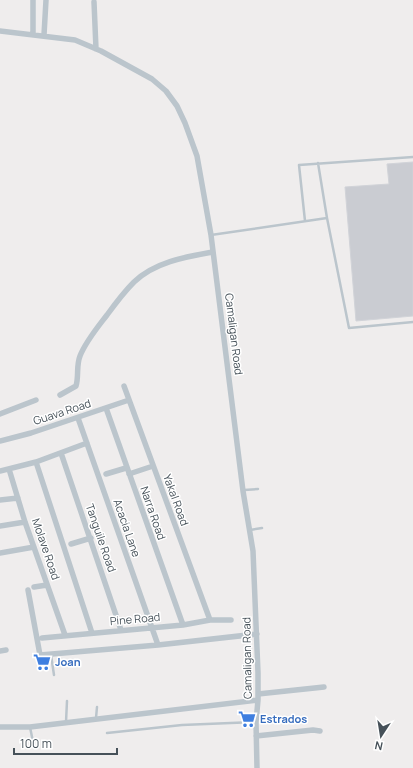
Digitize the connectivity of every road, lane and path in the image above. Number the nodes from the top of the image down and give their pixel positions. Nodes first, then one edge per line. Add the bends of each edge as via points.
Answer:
1 (33, 0) edge
2 (46, 0) edge
3 (94, 2) dead end
4 (0, 31) edge
5 (33, 34) junction
6 (44, 36) junction
7 (96, 49) junction
8 (413, 157) edge
9 (318, 163) junction
10 (327, 218) junction
11 (305, 221) junction
12 (211, 235) junction
13 (213, 252) junction
14 (413, 322) edge
15 (124, 386) dead end
16 (60, 395) dead end
17 (36, 400) dead end
18 (129, 400) junction
19 (106, 408) junction
20 (0, 414) edge
21 (78, 418) junction
22 (0, 441) edge
23 (87, 443) junction
24 (61, 453) junction
25 (36, 462) junction
26 (153, 466) junction
27 (9, 469) junction
28 (0, 471) edge
29 (128, 471) junction
30 (106, 474) dead end
31 (258, 489) dead end
32 (243, 490) junction
33 (18, 498) junction
34 (0, 500) edge
35 (25, 522) junction
36 (0, 526) edge
37 (262, 528) dead end
38 (250, 530) junction
39 (91, 538) junction
40 (71, 544) dead end
41 (34, 547) junction
42 (0, 553) edge
43 (47, 585) junction
44 (210, 620) junction
45 (231, 620) dead end
46 (183, 624) junction
47 (151, 628) junction
48 (122, 630) junction
49 (92, 633) junction
50 (257, 634) junction
51 (65, 636) junction
52 (42, 638) dead end
53 (158, 645) junction
54 (51, 654) junction
55 (54, 675) dead end
56 (324, 687) dead end
57 (258, 697) junction
58 (67, 701) dead end
59 (97, 707) dead end
60 (96, 718) junction
61 (66, 722) junction
62 (256, 722) junction
63 (30, 727) junction
64 (0, 728) edge
65 (320, 731) dead end
66 (107, 733) dead end
67 (256, 736) junction
68 (33, 742) dead end
69 (257, 768) edge

1 - 5 street
2 - 6 street
3 - 7 street
4 - 5 street, Camaligan Road
5 - 6 street, Camaligan Road
6 - 7 street, Camaligan Road via 75,40
7 - 12 street, Camaligan Road via 152,79 175,102 197,156
8 - 9 lane
9 - 10 lane
9 - 11 lane via 299,165
10 - 11 lane
10 - 14 lane via 349,328
11 - 12 lane
12 - 13 street, Camaligan Road
13 - 16 street via 160,265 135,281 86,342 77,365 76,386
13 - 32 street, Camaligan Road
15 - 18 street, Yakal Road
17 - 20 street
18 - 19 street, Guava Road
18 - 26 street, Yakal Road
19 - 21 street, Guava Road
19 - 29 street, Narra Road
21 - 22 street, Guava Road
21 - 23 street, Acacia Lane
23 - 24 street
23 - 47 street, Acacia Lane
24 - 25 street
24 - 39 street, Tanguile Road
25 - 27 street
25 - 49 street
26 - 29 street
26 - 44 street, Yakal Road
27 - 28 street
27 - 33 street, Molave Road
29 - 30 street
29 - 46 street, Narra Road
31 - 32 lane
32 - 38 street, Camaligan Road
33 - 34 street
33 - 35 street, Molave Road
35 - 36 street
35 - 41 street, Molave Road
37 - 38 lane
38 - 50 street, Camaligan Road
39 - 40 street
39 - 48 street, Tanguile Road
41 - 42 street
41 - 43 street, Molave Road
43 - 51 street, Molave Road
43 - 54 street via 31,589 40,655
44 - 45 street, Pine Road
44 - 46 street, Pine Road
46 - 47 street, Pine Road
47 - 48 street, Pine Road
47 - 53 street, Acacia Lane
48 - 49 street, Pine Road
49 - 51 street, Pine Road
50 - 53 street
50 - 57 street, Camaligan Road
51 - 52 street, Pine Road
53 - 54 street
54 - 55 lane
56 - 57 street
57 - 60 street
57 - 62 street, Camaligan Road
58 - 61 lane
59 - 60 lane
60 - 61 street
61 - 63 street
62 - 66 lane via 182,725
62 - 67 street, Camaligan Road
63 - 64 street
63 - 68 lane
65 - 67 street
67 - 69 street, Camaligan Road

